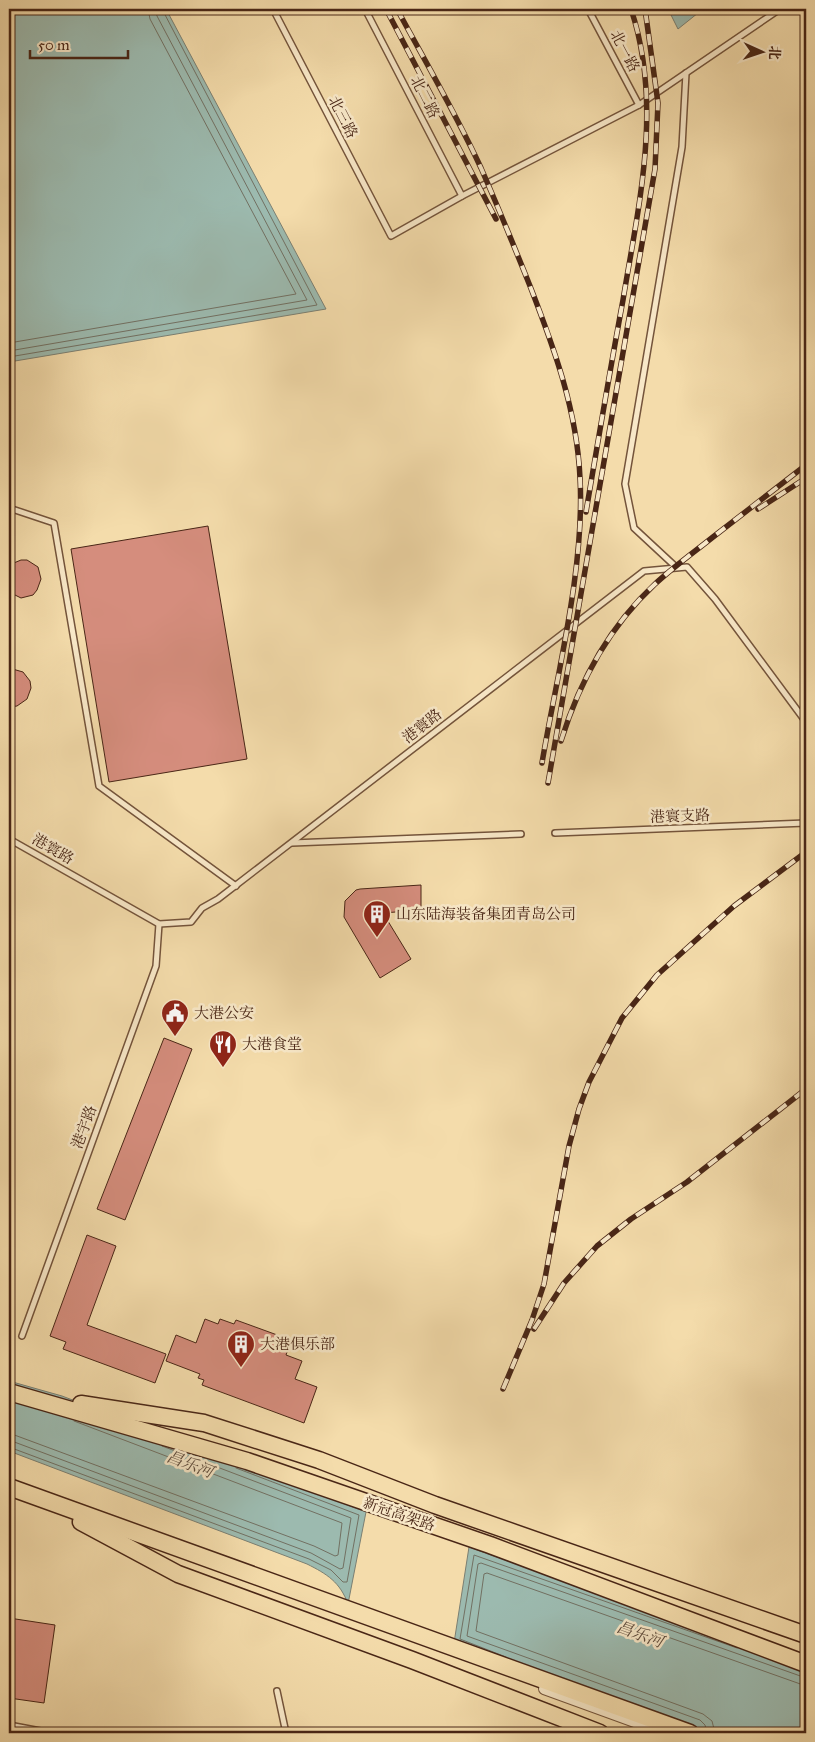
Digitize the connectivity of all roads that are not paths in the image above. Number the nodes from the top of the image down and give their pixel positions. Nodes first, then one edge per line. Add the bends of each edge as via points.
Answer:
1 (273, 9) edge
2 (365, 9) edge
3 (588, 9) edge
4 (780, 9) edge
5 (686, 73) junction
6 (639, 106) junction
7 (462, 196) junction
8 (9, 508) edge
9 (676, 567) junction
10 (806, 722) edge
11 (806, 823) edge
12 (555, 833) dead end
13 (521, 834) dead end
14 (9, 839) edge
15 (291, 843) junction
16 (236, 886) junction
17 (159, 924) junction
18 (22, 1336) dead end
19 (11, 1393) edge
20 (9, 1487) edge
21 (26, 1493) junction
22 (806, 1635) edge
23 (783, 1654) junction
24 (459, 1657) dead end
25 (806, 1659) edge
26 (806, 1664) edge
27 (277, 1691) dead end
28 (9, 1726) edge
29 (51, 1733) edge
30 (286, 1733) edge
31 (600, 1733) edge
32 (665, 1733) edge
33 (690, 1733) edge

1 - 7 lane, 北三路 via 391,236
2 - 7 lane, 北二路
3 - 6 lane, 北一路
4 - 5 lane
5 - 6 lane
5 - 9 lane via 682,147 625,484 634,528
6 - 7 lane
8 - 16 lane via 54,523 99,786
9 - 10 lane via 687,567 715,599
9 - 15 lane, 港寰路 via 644,571
11 - 12 lane, 港寰支路
13 - 15 lane
14 - 17 lane, 港寰路
15 - 16 lane, 港寰路
16 - 17 lane, 港寰路 via 202,908 192,922
17 - 18 lane, 港宇路 via 156,966
19 - 22 highway via 204,1423 319,1460 436,1505
19 - 23 highway, 新冠高架路 via 247,1461 490,1545
20 - 21 highway
21 - 31 highway via 178,1574
21 - 33 highway
23 - 25 highway
23 - 26 highway
24 - 32 street
27 - 30 lane
28 - 29 lane

